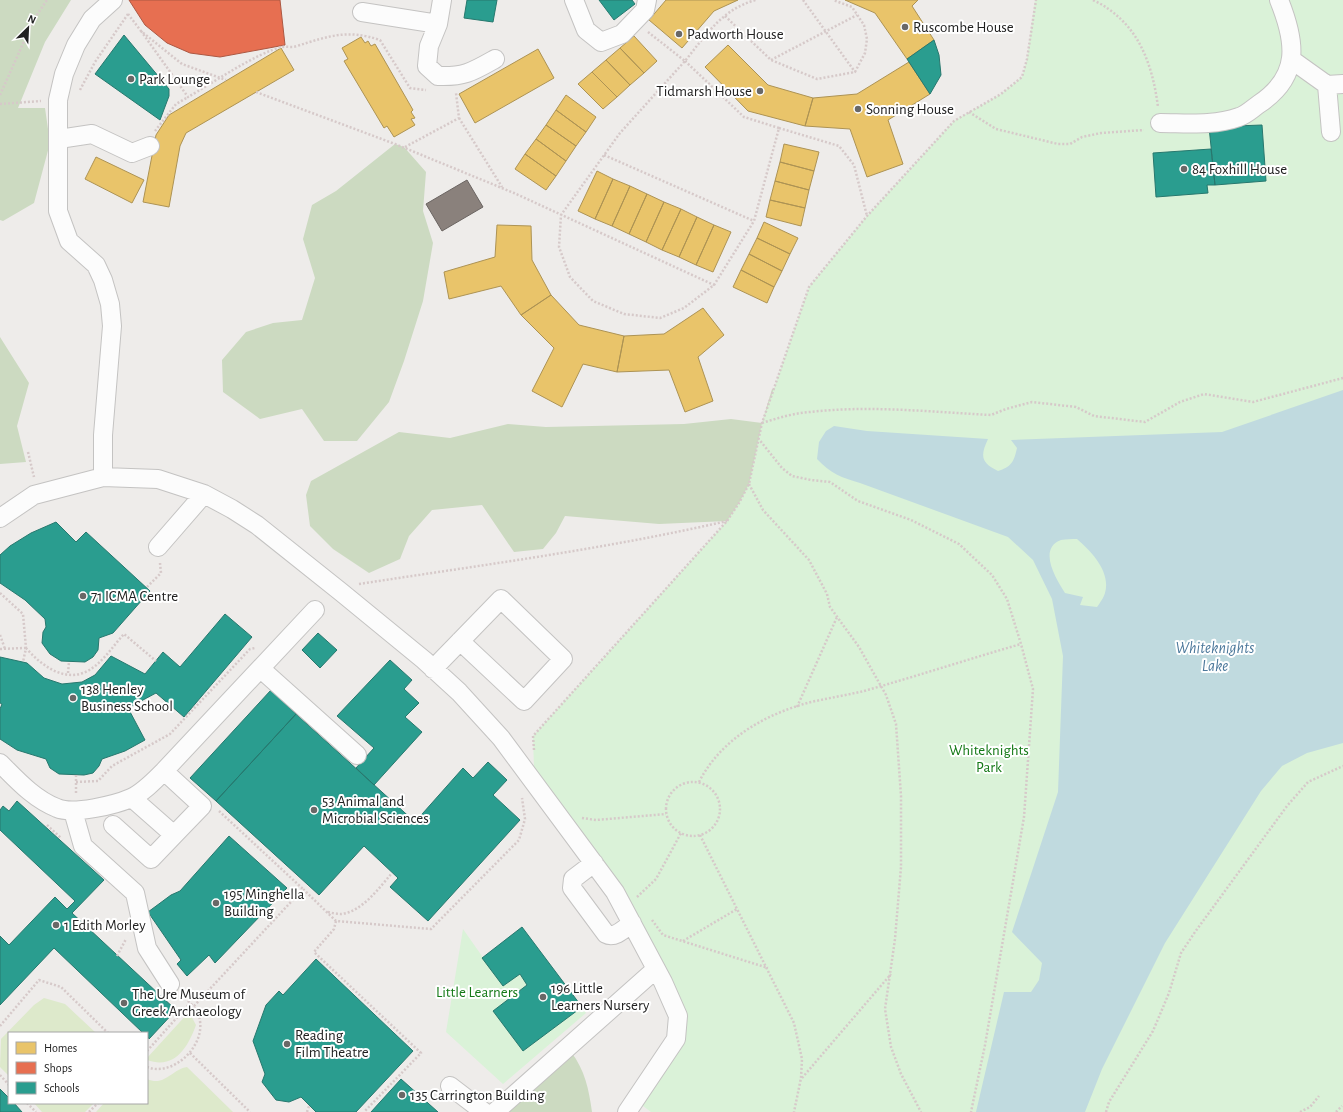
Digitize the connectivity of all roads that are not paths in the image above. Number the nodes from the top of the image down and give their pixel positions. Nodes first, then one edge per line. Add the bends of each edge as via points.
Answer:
1 (442, 0) edge
2 (574, 0) edge
3 (647, 0) edge
4 (1279, 0) edge
5 (119, 5) edge
6 (362, 12) dead end
7 (438, 24) junction
8 (495, 59) dead end
9 (1292, 60) junction
10 (1335, 84) edge
11 (1160, 123) road end
12 (1331, 132) dead end
13 (59, 138) junction
14 (150, 146) road end
15 (103, 477) junction
16 (204, 494) junction
17 (0, 518) edge
18 (158, 547) road end
19 (314, 610) dead end
20 (460, 641) junction
21 (262, 669) junction
22 (434, 669) junction
23 (358, 755) dead end
24 (164, 771) junction
25 (3, 774) edge
26 (132, 798) junction
27 (76, 802) junction
28 (113, 825) dead end
29 (174, 835) junction
30 (594, 863) junction
31 (632, 922) junction
32 (656, 969) junction
33 (170, 984) road end
34 (450, 1086) dead end
35 (631, 1106) edge
36 (484, 1112) edge
37 (495, 1112) edge

1 - 7 street
2 - 3 street via 586,30 601,42 622,34 644,10
4 - 9 street via 1288,22
5 - 13 street via 92,19 76,45 64,74 58,100
6 - 7 street
7 - 8 street via 429,46 427,66 438,76 456,77
9 - 10 street
9 - 11 street via 1287,77 1269,97 1240,117 1211,123
10 - 12 street
13 - 14 street via 92,134 132,153
13 - 15 street via 58,211 69,241 96,265 110,304 112,326 103,435
15 - 16 street via 158,479
15 - 17 street via 34,495
16 - 18 street
16 - 22 street via 232,508 257,525
19 - 21 street
20 - 20 street via 501,599 563,659 524,701
20 - 22 street
21 - 23 street
21 - 24 street
22 - 30 street via 501,738
24 - 26 street
24 - 29 street via 202,806
25 - 27 street via 58,808
26 - 27 street via 81,811
26 - 29 street
27 - 33 street via 83,846 135,893 147,948
28 - 29 street via 151,859
30 - 31 street via 629,901
30 - 31 street via 573,880 572,888 609,936
31 - 32 street
32 - 35 street via 678,1016 676,1039
32 - 37 street
34 - 36 street

